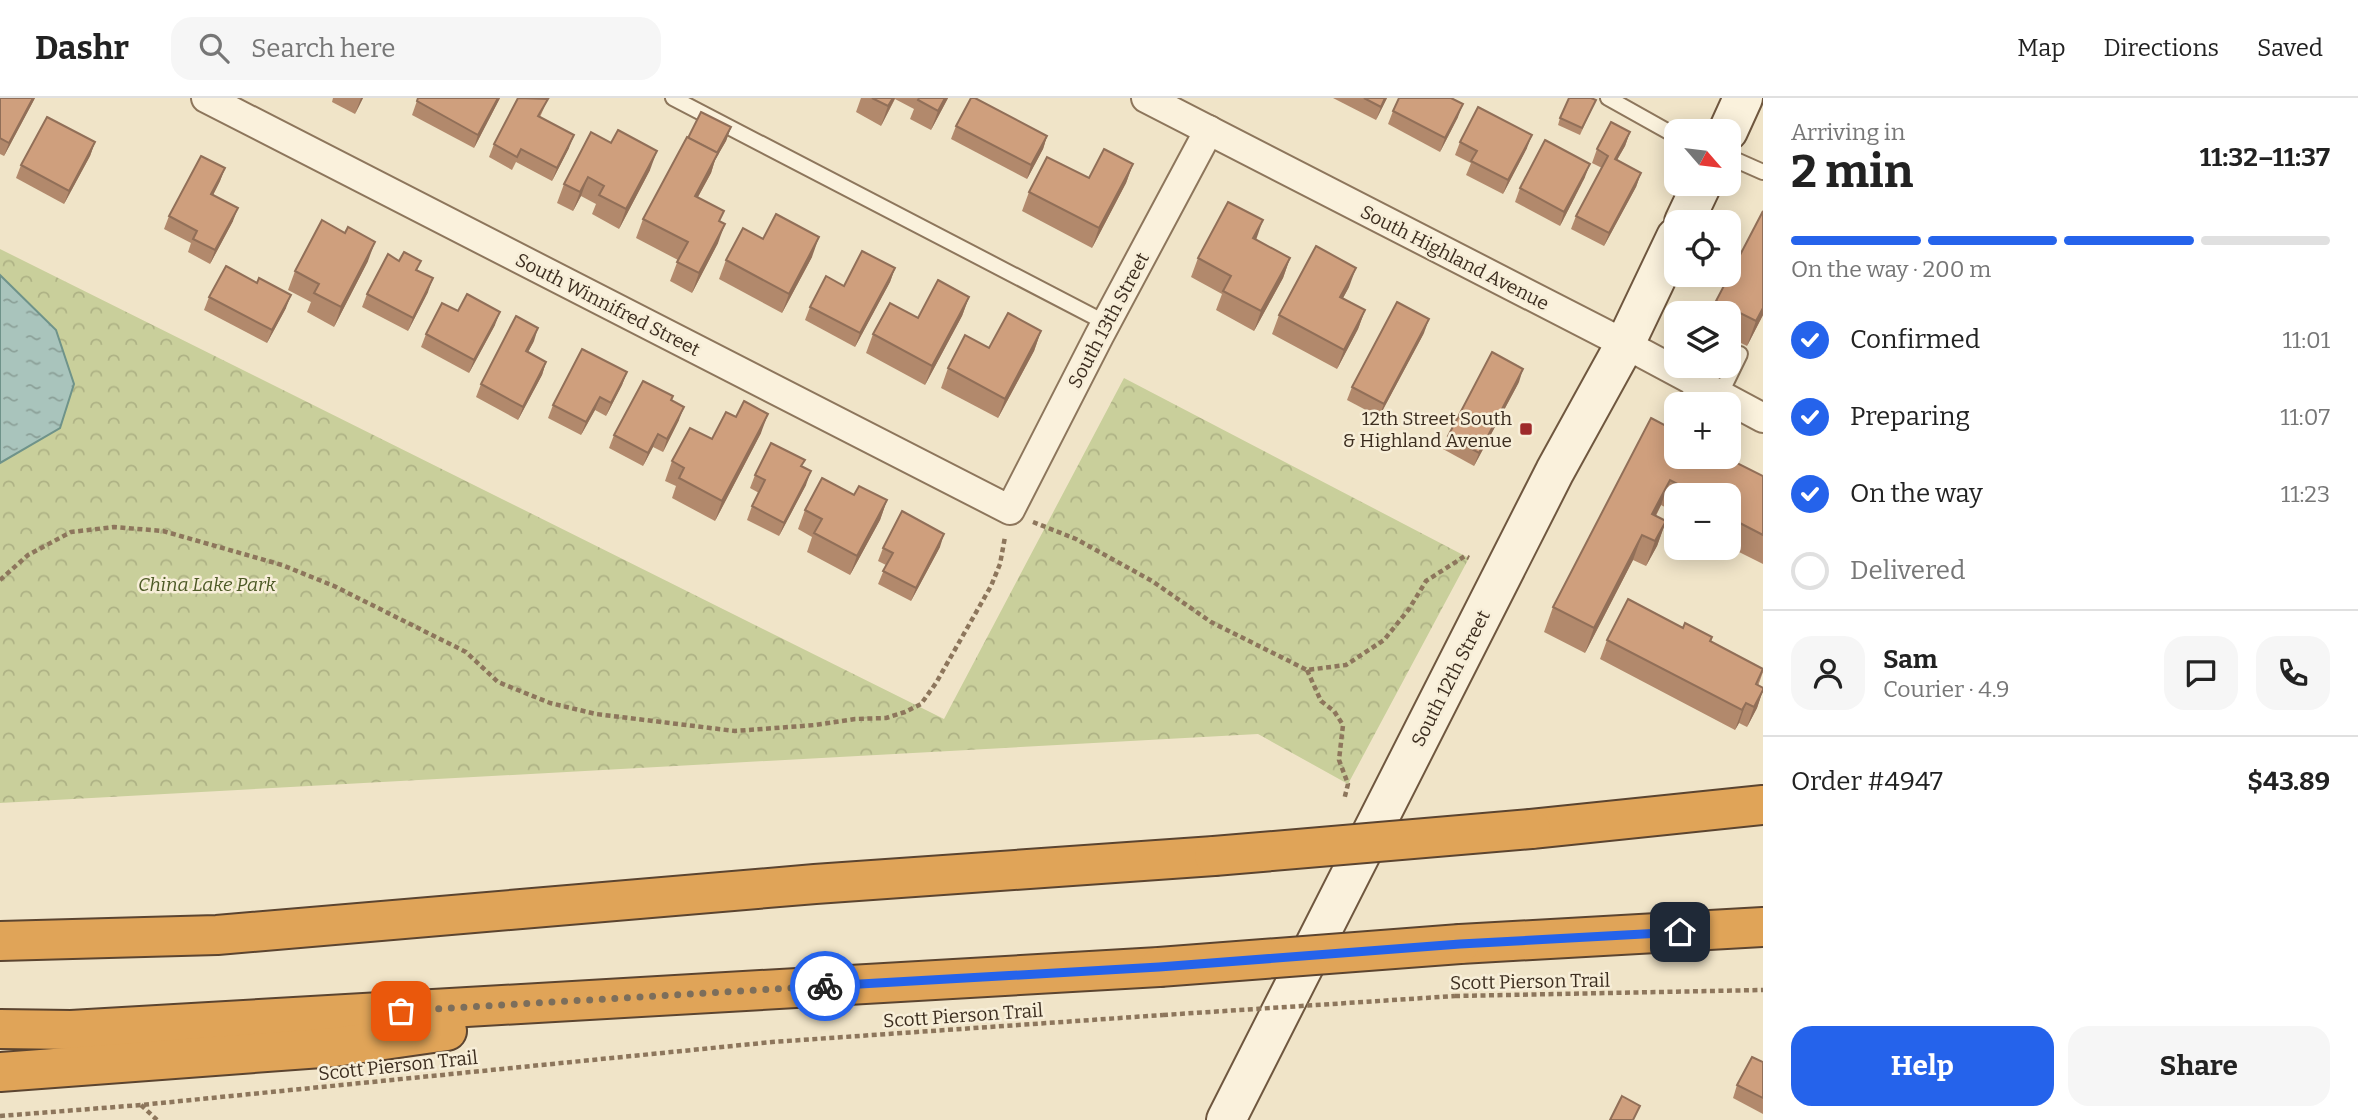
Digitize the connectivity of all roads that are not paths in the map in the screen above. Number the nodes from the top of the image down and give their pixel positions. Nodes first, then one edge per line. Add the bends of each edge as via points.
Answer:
1 (206, 98) edge
2 (673, 98) edge
3 (1146, 98) edge
4 (1608, 98) edge
5 (1744, 98) edge
6 (1734, 119) edge
7 (1664, 129) edge
8 (1209, 130) junction
9 (1741, 162) edge
10 (1763, 172) edge
11 (1664, 262) edge
12 (1106, 323) junction
13 (1625, 344) junction
14 (1717, 378) edge
15 (1698, 392) edge
16 (1703, 392) edge
17 (1741, 409) edge
18 (1763, 418) edge
19 (1009, 511) joint
20 (1763, 805) edge
21 (1763, 817) edge
22 (1531, 829) junction
23 (1763, 927) edge
24 (0, 941) edge
25 (1460, 944) junction
26 (1763, 951) edge
27 (731, 992) junction
28 (0, 1029) edge
29 (0, 1072) edge
30 (1226, 1120) edge

1 - 19 street, South Winnifred Street
2 - 12 lane
3 - 8 street, South Highland Avenue
4 - 7 lane
5 - 6 main road
8 - 12 street, South 13th Street
8 - 13 street, South Highland Avenue
9 - 10 lane
11 - 13 main road, South 12th Street
12 - 19 street, South 13th Street
13 - 15 street, South Highland Avenue
13 - 30 main road, South 12th Street via 1555,471
14 - 16 lane
17 - 18 street, South Highland Avenue
20 - 22 highway
21 - 22 highway
22 - 24 highway, bridge via 217,935
23 - 25 highway
25 - 26 highway
25 - 27 highway, bridge
27 - 28 highway via 71,1030
27 - 29 highway via 335,1046

